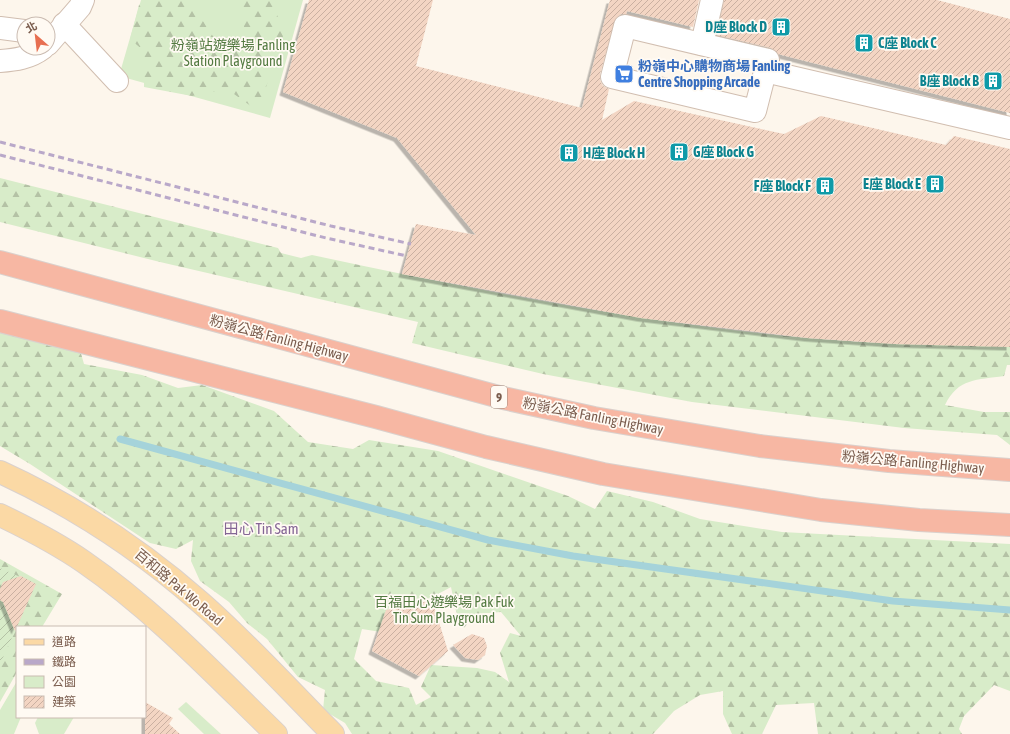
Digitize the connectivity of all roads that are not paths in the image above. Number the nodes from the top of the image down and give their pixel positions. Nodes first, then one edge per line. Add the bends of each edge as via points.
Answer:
1 (83, 0) edge
2 (712, 0) edge
3 (56, 27) edge
4 (0, 28) edge
5 (16, 30) edge
6 (702, 44) junction
7 (28, 56) edge
8 (0, 61) edge
9 (765, 71) junction
10 (117, 81) dead end
11 (1010, 128) edge
12 (0, 262) edge
13 (0, 321) edge
14 (1010, 470) edge
15 (0, 472) edge
16 (0, 515) edge
17 (1010, 525) edge
18 (276, 734) edge
19 (333, 734) edge

1 - 3 street via 80,8
2 - 6 street
3 - 10 street
4 - 5 street
6 - 9 street via 768,60
6 - 9 street via 625,26 612,77 755,111
7 - 8 street
9 - 11 street
12 - 14 highway, 粉嶺公路 Fanling Highway / 9 via 503,398 594,418 776,448 889,461
13 - 17 highway via 486,447 603,474 821,510 919,520
15 - 19 main road, 百和路 Pak Wo Road via 62,504 126,543 200,602
16 - 18 main road via 84,562 131,598 172,633

